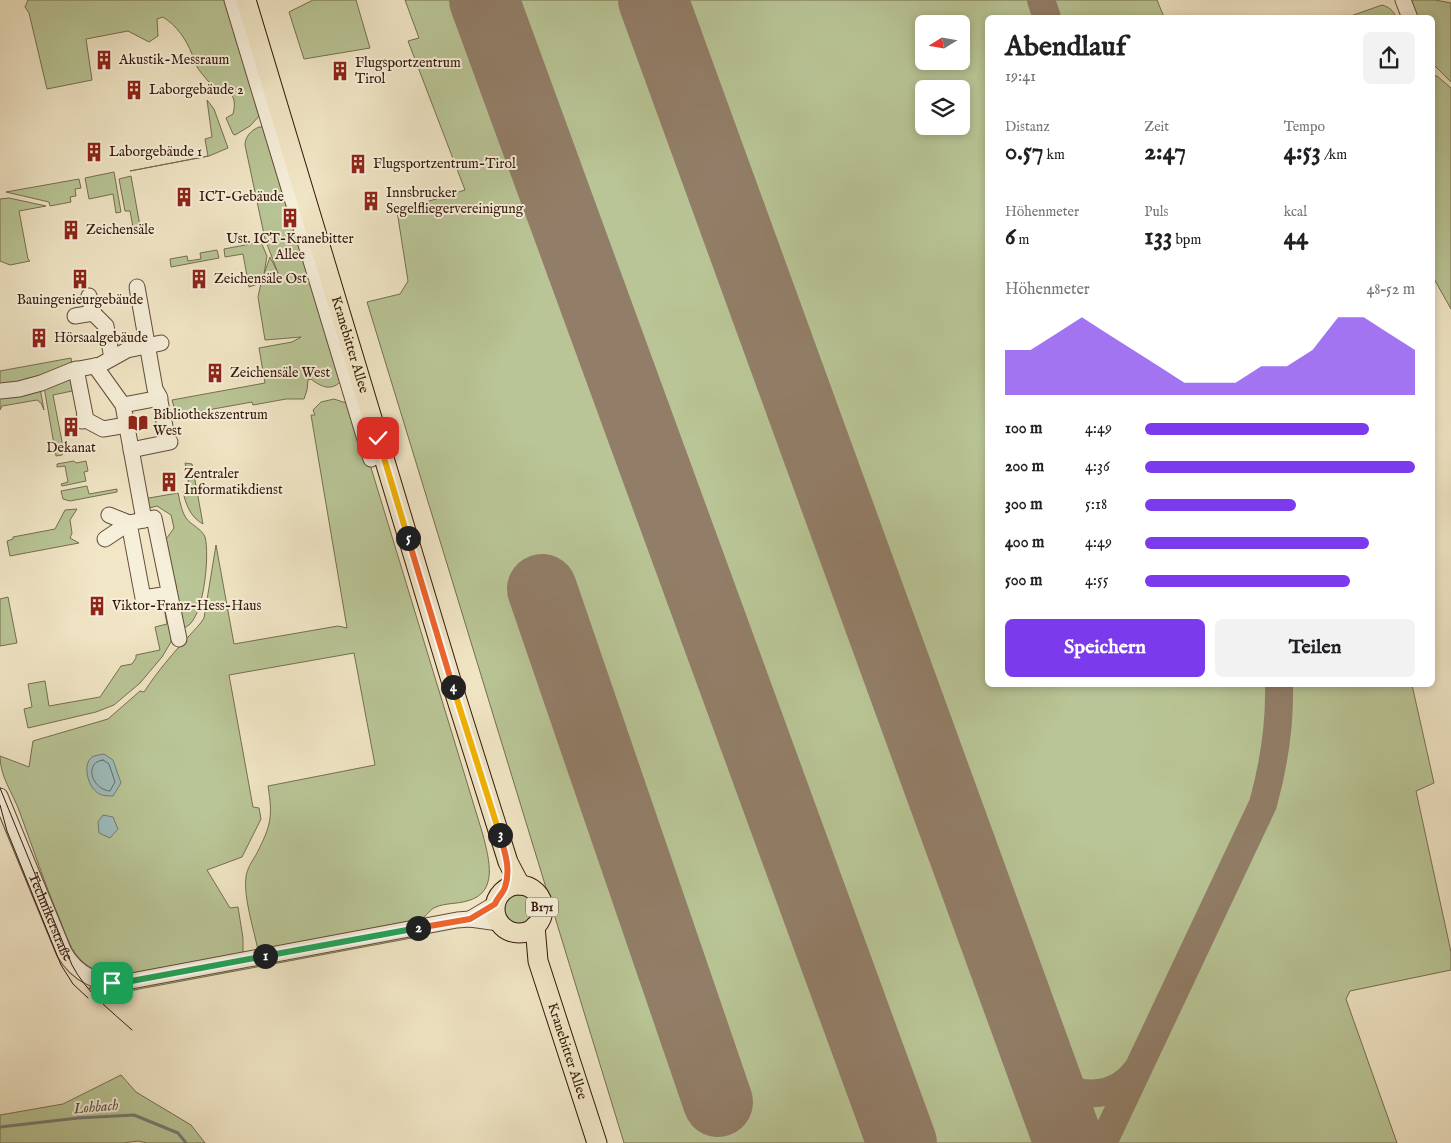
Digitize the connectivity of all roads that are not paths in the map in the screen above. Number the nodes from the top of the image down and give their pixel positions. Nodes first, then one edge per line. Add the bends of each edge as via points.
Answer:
1 (232, 0) edge
2 (246, 0) edge
3 (1403, 0) edge
4 (1409, 15) edge
5 (137, 287) dead end
6 (89, 296) dead end
7 (93, 313) junction
8 (75, 316) dead end
9 (155, 345) junction
10 (112, 358) junction
11 (94, 366) junction
12 (76, 370) junction
13 (0, 391) edge
14 (160, 398) junction
15 (123, 405) junction
16 (127, 425) junction
17 (131, 450) junction
18 (371, 459) dead end
19 (109, 515) dead end
20 (144, 520) junction
21 (129, 523) junction
22 (105, 540) dead end
23 (163, 562) junction
24 (137, 567) junction
25 (169, 594) junction
26 (179, 639) dead end
27 (0, 796) edge
28 (3, 811) edge
29 (507, 893) junction
30 (470, 919) junction
31 (499, 923) junction
32 (536, 926) junction
33 (517, 933) junction
34 (538, 960) junction
35 (597, 1143) edge

1 - 18 street, Kranebitter Allee
2 - 29 main road, Kranebitter Allee / B171 via 508,862
3 - 4 street
5 - 9 street
6 - 7 street
7 - 8 street
7 - 10 street via 106,326
9 - 10 street via 127,350
9 - 14 street via 155,389
10 - 11 street
11 - 12 street
11 - 15 street
12 - 13 street via 19,389
12 - 16 street via 84,421 104,431
14 - 15 street
14 - 17 street via 169,442
15 - 16 street
16 - 17 street
17 - 20 street
19 - 21 street
20 - 21 street
20 - 23 street via 154,518
21 - 22 street
21 - 24 street
23 - 24 street
23 - 25 street
24 - 25 street via 143,598
25 - 26 street
27 - 28 street, Technikerstraße
28 - 30 street, Technikerstraße via 67,957 84,974 102,982 126,982
29 - 30 street, Technikerstraße
29 - 31 main road, B171 via 495,911
29 - 32 main road, B171 via 530,888 540,898 542,913
30 - 31 street, Technikerstraße
31 - 33 main road, B171 via 510,932
32 - 33 main road, B171
32 - 34 main road, Kranebitter Allee / B171
33 - 34 main road, Kranebitter Allee / B171
34 - 35 main road, Kranebitter Allee / B171

